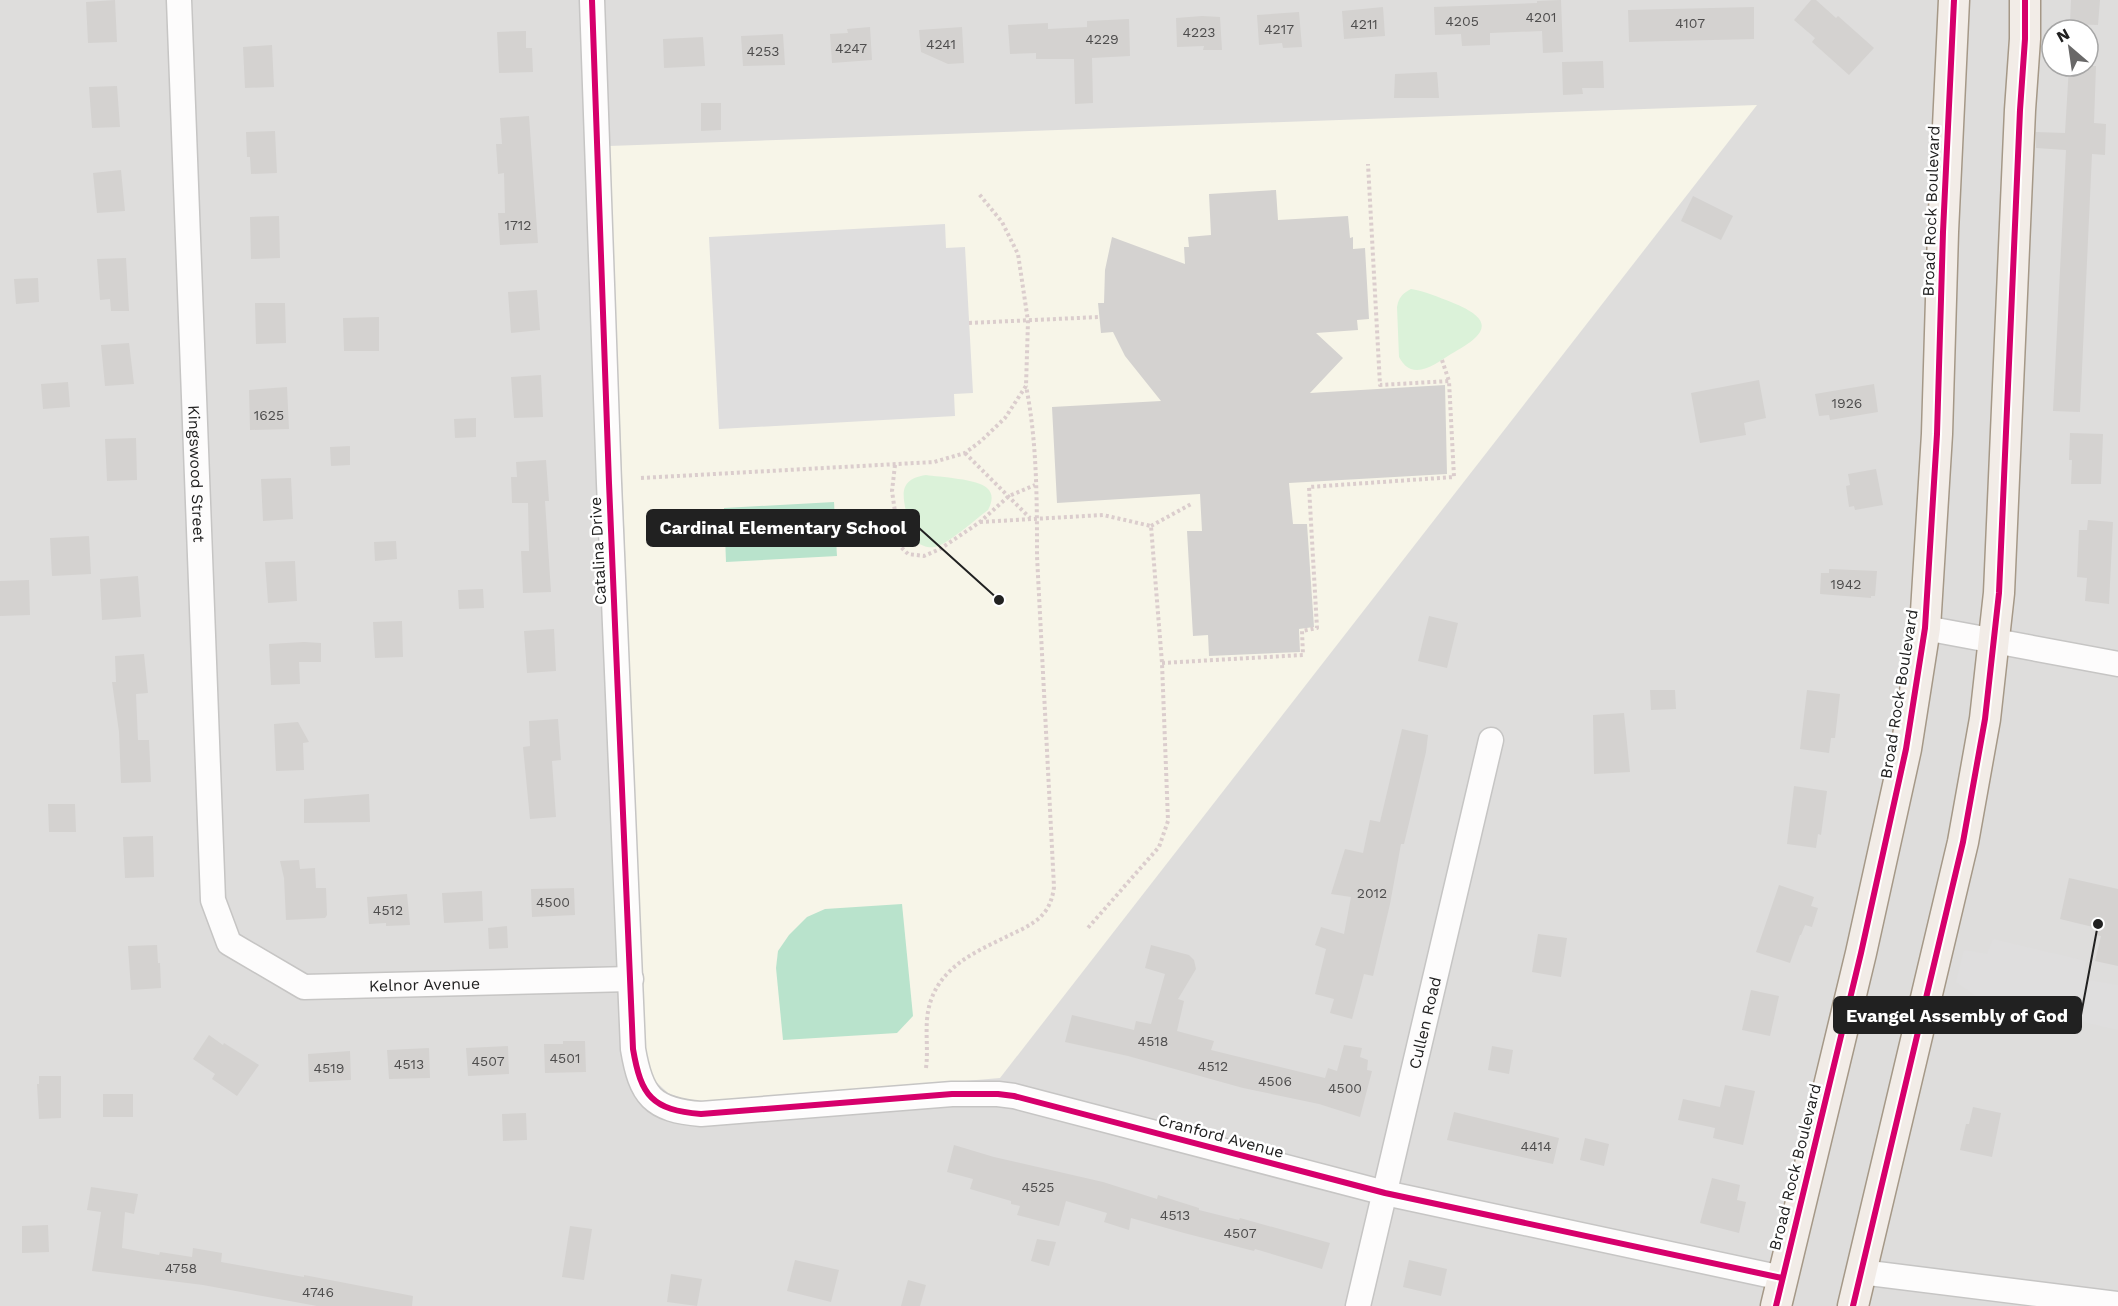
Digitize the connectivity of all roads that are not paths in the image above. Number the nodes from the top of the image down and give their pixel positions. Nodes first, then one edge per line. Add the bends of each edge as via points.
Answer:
1 (180, 0) edge
2 (592, 0) edge
3 (1954, 0) edge
4 (2025, 0) edge
5 (1925, 628) junction
6 (1994, 642) junction
7 (2118, 664) edge
8 (1491, 740) dead end
9 (230, 943) joint
10 (631, 979) junction
11 (650, 1098) joint
12 (1385, 1193) junction
13 (1861, 1272) junction
14 (1779, 1292) edge
15 (2118, 1304) edge
16 (1358, 1306) edge
17 (1853, 1306) edge

1 - 9 street, Kingswood Street via 213,900
2 - 10 street, Catalina Drive
3 - 5 main road, Broad Rock Boulevard via 1938,434
4 - 6 main road
5 - 6 street
5 - 14 main road, Broad Rock Boulevard via 1906,749 1869,919
6 - 7 street
6 - 13 main road via 1963,842
8 - 12 street, Cullen Road
9 - 10 street, Kelnor Avenue via 304,987
10 - 11 street, Catalina Drive via 636,1068
11 - 12 street, Cranford Avenue via 666,1108 701,1114 952,1094 998,1094
12 - 14 street, Cranford Avenue
12 - 16 street, Cullen Road
13 - 15 street
13 - 17 main road

